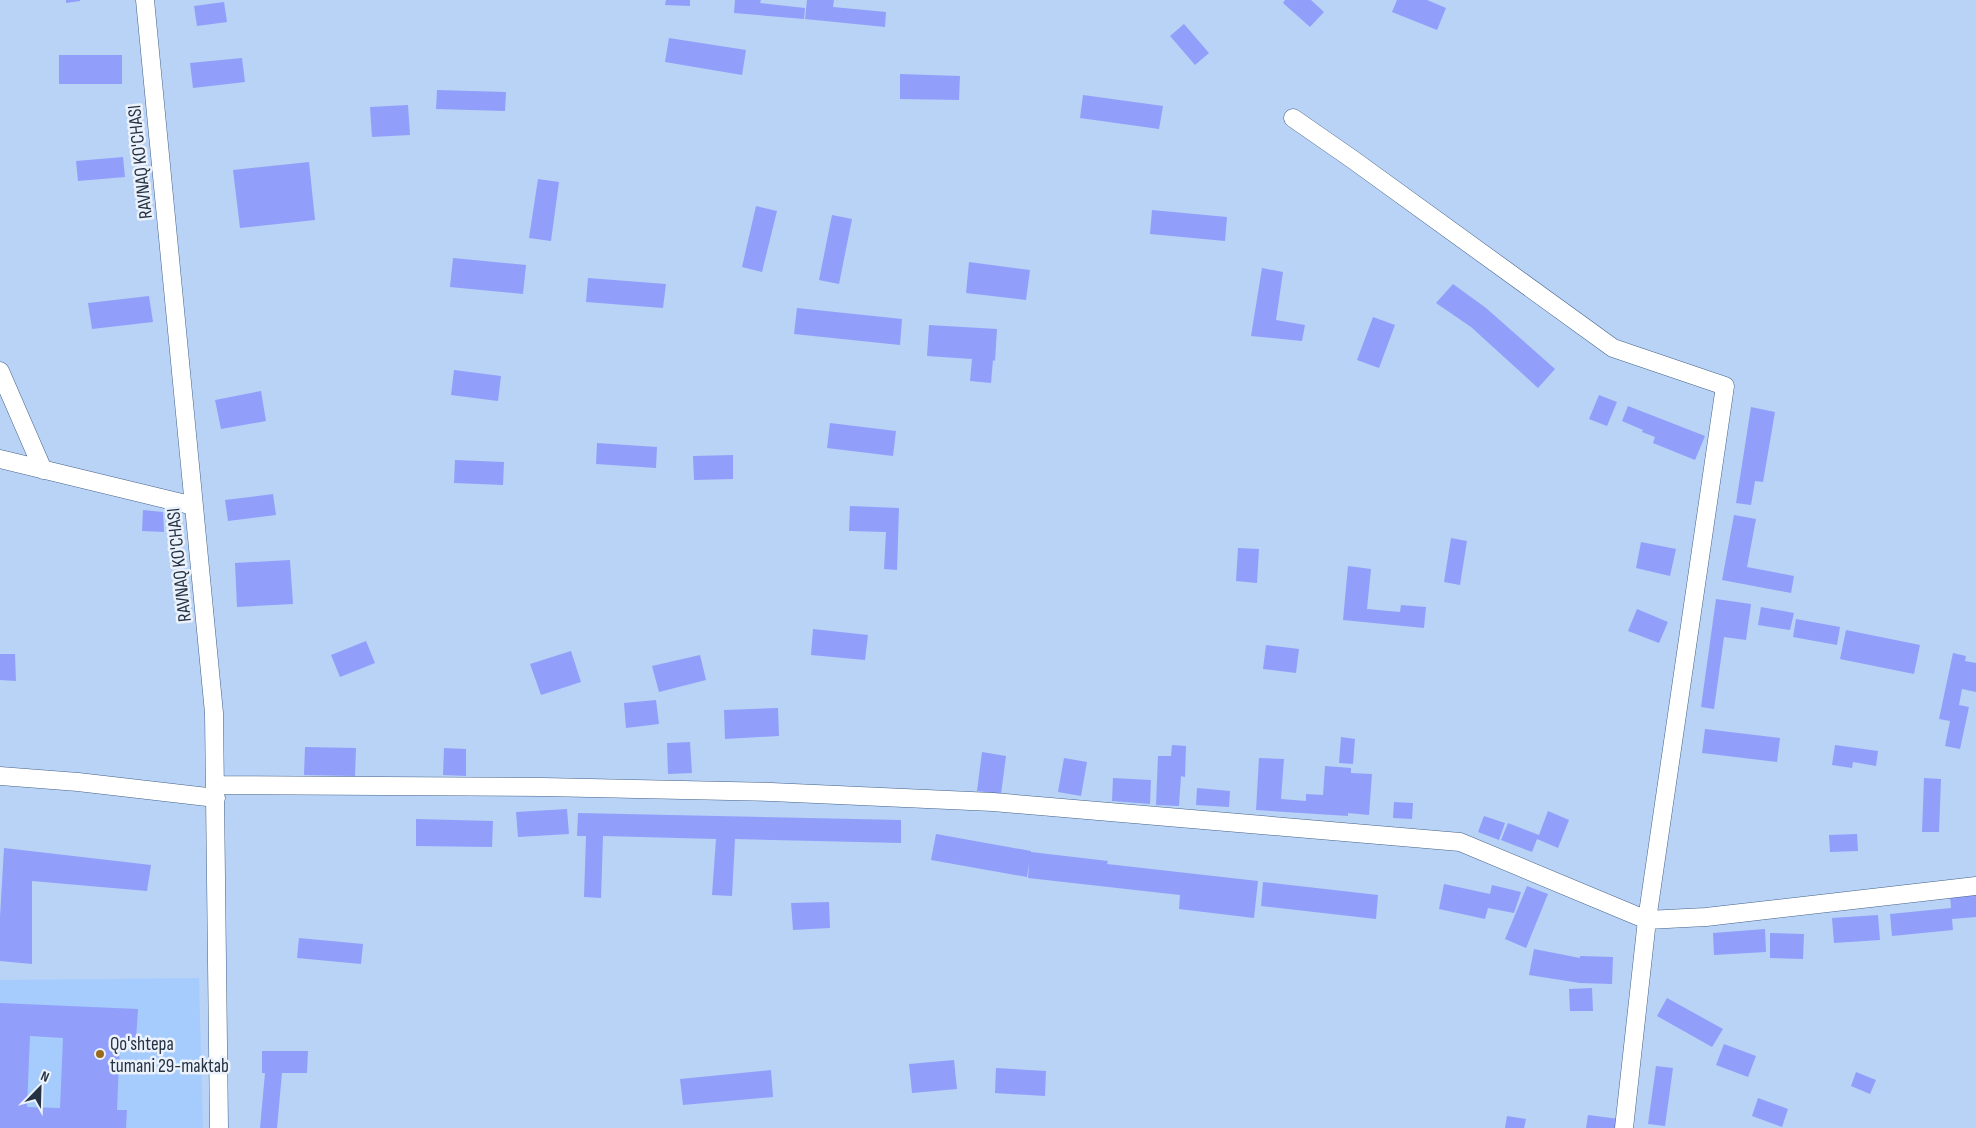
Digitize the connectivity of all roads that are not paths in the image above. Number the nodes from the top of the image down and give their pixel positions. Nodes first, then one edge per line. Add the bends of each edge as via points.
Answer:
1 (145, 0) edge
2 (1293, 118) dead end
3 (0, 371) edge
4 (0, 459) edge
5 (43, 470) junction
6 (194, 506) junction
7 (0, 776) edge
8 (216, 791) junction
9 (1976, 886) edge
10 (1647, 920) junction
11 (219, 1128) edge
12 (1624, 1128) edge

1 - 6 street, RAVNAQ KO'CHASI
2 - 10 street via 1613,348 1725,386
3 - 5 street
4 - 5 street
5 - 6 street
6 - 8 street, RAVNAQ KO'CHASI via 214,713
7 - 8 street
8 - 10 street via 553,788 761,792 993,802 1460,842
8 - 11 street, RAVNAQ KO'CHASI
9 - 10 street via 1706,917
10 - 12 street

